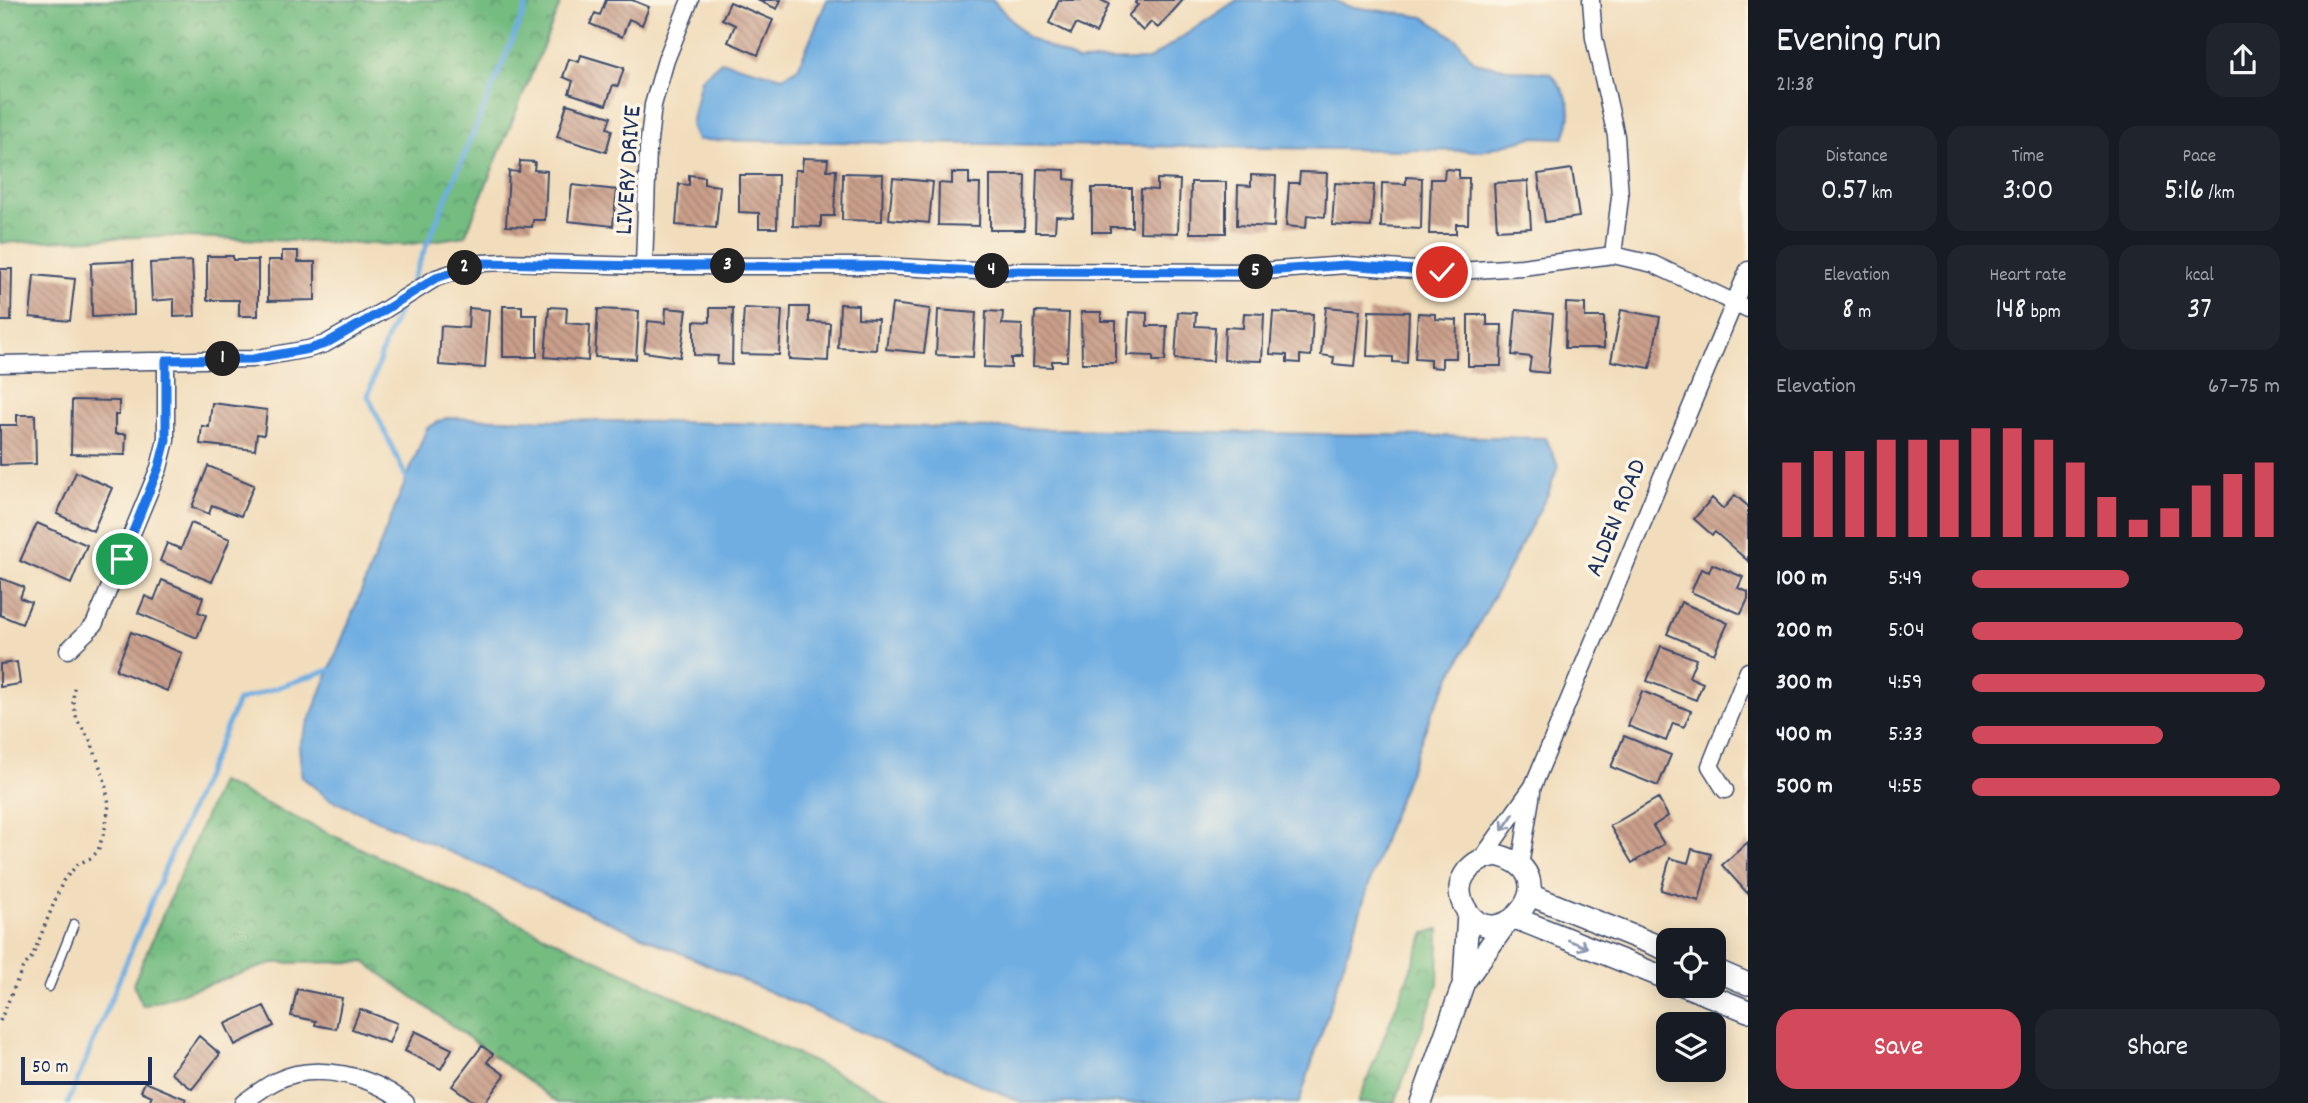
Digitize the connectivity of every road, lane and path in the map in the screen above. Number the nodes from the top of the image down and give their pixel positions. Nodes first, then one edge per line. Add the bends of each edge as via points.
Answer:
1 (690, 0) edge
2 (1591, 0) edge
3 (1613, 255) junction
4 (644, 266) junction
5 (1748, 270) edge
6 (1740, 306) edge
7 (166, 360) junction
8 (0, 364) edge
9 (68, 650) dead end
10 (1748, 671) edge
11 (74, 685) dead end
12 (1533, 786) junction
13 (1725, 790) dead end
14 (1482, 858) junction
15 (1520, 866) junction
16 (1530, 895) junction
17 (1468, 913) junction
18 (1511, 920) junction
19 (74, 924) dead end
20 (1656, 945) edge
21 (1656, 974) edge
22 (1726, 975) edge
23 (1464, 982) junction
24 (1748, 984) edge
25 (49, 987) dead end
26 (1716, 998) edge
27 (1748, 1011) edge
28 (0, 1021) edge
29 (243, 1103) edge
30 (406, 1103) edge
31 (1421, 1103) edge

1 - 4 street, LIVERY DRIVE via 653,105
2 - 3 street via 1594,38 1616,136 1620,197
3 - 4 street via 1442,272 1346,265 1250,272
3 - 6 street via 1653,264
4 - 7 street via 471,265 436,278 309,349 253,359
5 - 6 street, ALDEN ROAD
6 - 12 street, ALDEN ROAD
7 - 8 street
7 - 9 street via 166,440 159,467 94,625
10 - 13 street via 1710,766
11 - 28 path via 77,720 104,778 109,804 106,825 98,851 63,881
12 -> 14 street, ALDEN ROAD
12 - 15 street, ALDEN ROAD
14 - 15 street via 1496,855
14 - 17 street via 1463,876 1460,889
15 - 16 street via 1529,877
16 - 18 street
16 - 20 street
17 - 18 street via 1487,925
17 - 23 street
18 -> 21 street
18 - 23 street
19 - 25 lane
22 - 24 street
23 - 31 street
26 - 27 street
29 - 30 street via 278,1080 323,1071 375,1084

